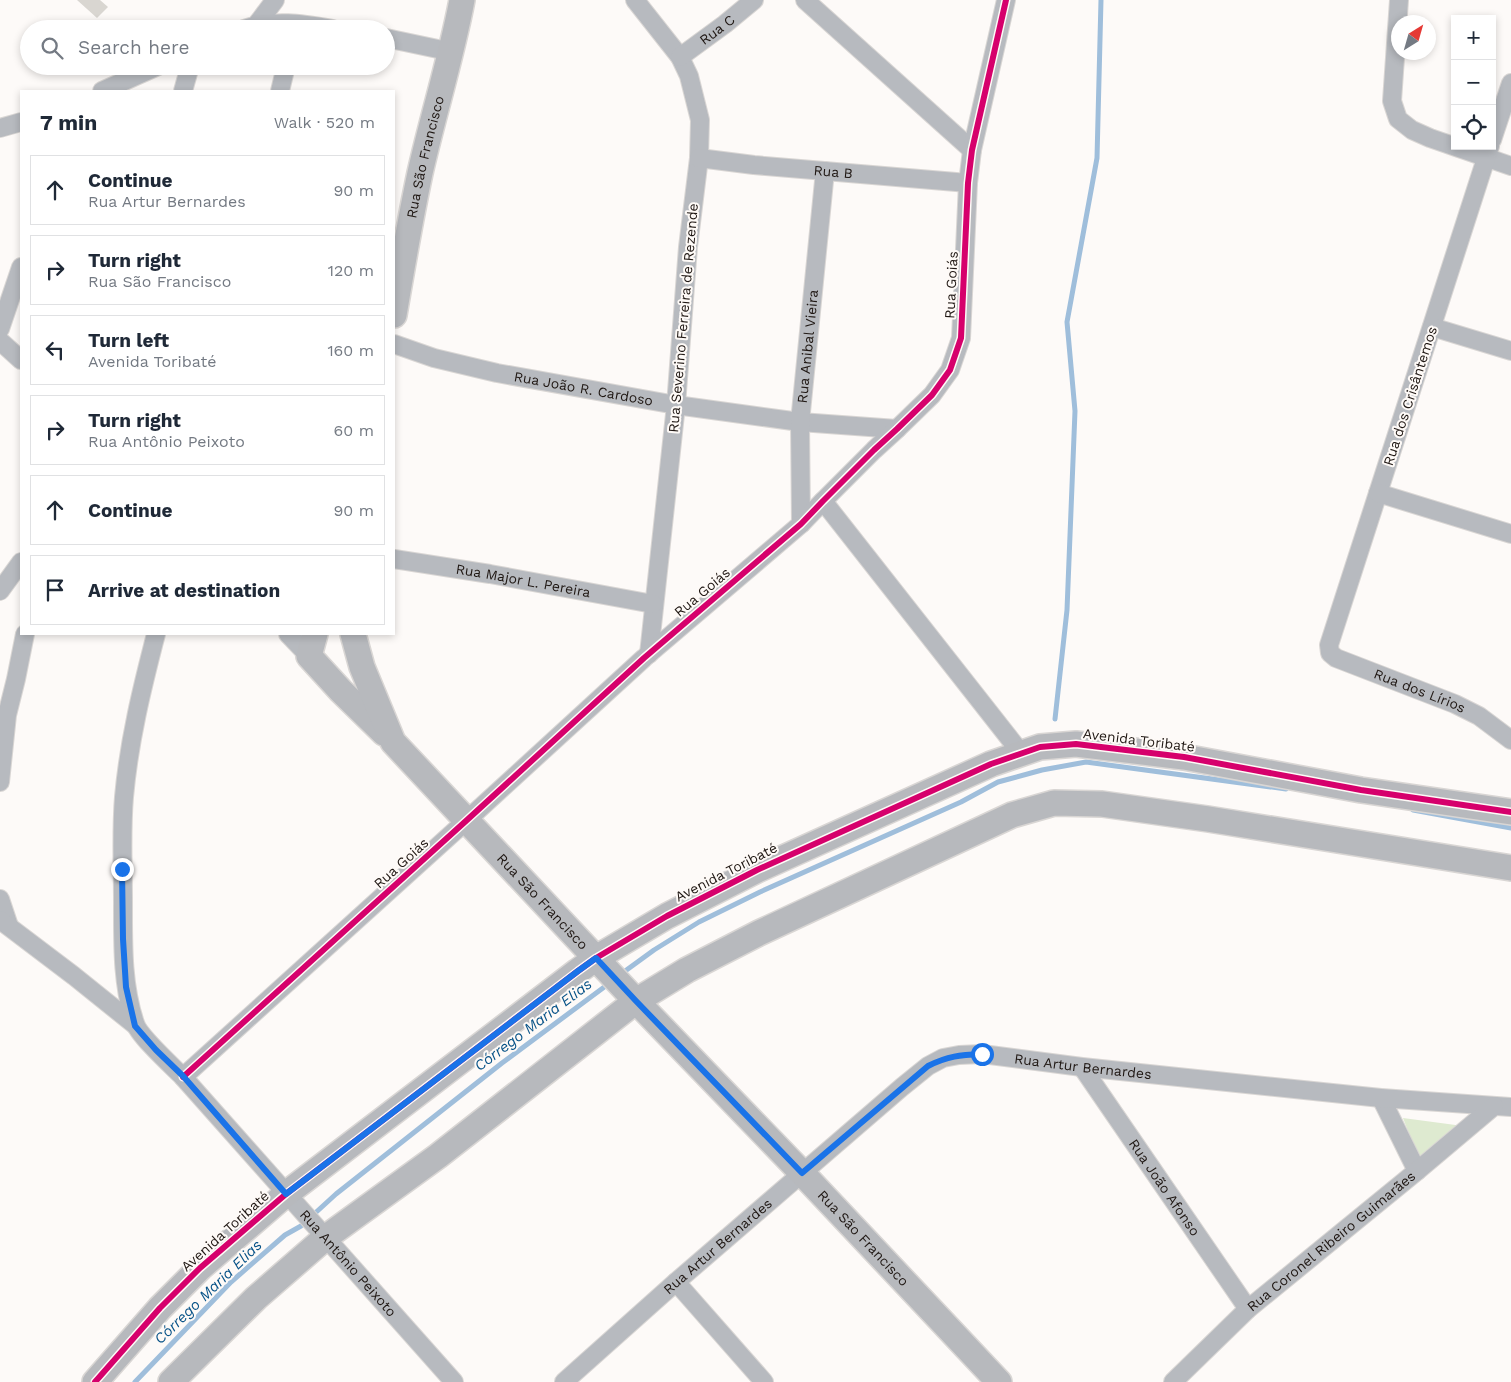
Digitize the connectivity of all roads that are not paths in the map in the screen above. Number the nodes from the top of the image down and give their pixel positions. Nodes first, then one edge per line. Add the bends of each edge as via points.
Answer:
1 (275, 0) edge
2 (462, 0) edge
3 (635, 0) edge
4 (754, 0) edge
5 (805, 0) edge
6 (1399, 0) edge
7 (1002, 2) edge
8 (257, 20) edge
9 (395, 40) edge
10 (452, 52) junction
11 (680, 57) junction
12 (138, 75) edge
13 (187, 75) edge
14 (284, 75) edge
15 (1511, 83) edge
16 (104, 90) edge
17 (183, 90) edge
18 (280, 90) edge
19 (20, 122) edge
20 (0, 128) edge
21 (1496, 128) edge
22 (972, 150) junction
23 (1488, 152) edge
24 (699, 158) junction
25 (1511, 166) edge
26 (825, 171) junction
27 (968, 183) junction
28 (20, 271) edge
29 (395, 309) edge
30 (1432, 327) junction
31 (0, 329) edge
32 (0, 341) edge
33 (395, 344) edge
34 (1511, 351) edge
35 (20, 359) edge
36 (676, 405) junction
37 (800, 422) junction
38 (897, 429) junction
39 (1378, 493) junction
40 (822, 501) junction
41 (802, 524) junction
42 (1511, 534) edge
43 (395, 559) edge
44 (20, 563) edge
45 (0, 591) edge
46 (653, 604) junction
47 (25, 635) edge
48 (156, 635) edge
49 (290, 635) edge
50 (353, 635) edge
51 (312, 645) edge
52 (1329, 645) joint
53 (648, 654) junction
54 (1511, 740) edge
55 (393, 742) junction
56 (1021, 753) junction
57 (0, 782) edge
58 (1511, 812) edge
59 (467, 820) junction
60 (1511, 868) edge
61 (0, 899) edge
62 (4, 923) edge
63 (601, 963) junction
64 (631, 996) junction
65 (135, 1026) junction
66 (1082, 1067) junction
67 (183, 1076) junction
68 (1381, 1098) junction
69 (1502, 1106) edge
70 (1417, 1172) junction
71 (802, 1173) junction
72 (290, 1197) junction
73 (322, 1234) junction
74 (676, 1282) junction
75 (1248, 1309) junction
76 (95, 1382) edge
77 (172, 1382) edge
78 (454, 1382) edge
79 (564, 1382) edge
80 (764, 1382) edge
81 (998, 1382) edge
82 (1173, 1382) edge

1 - 8 street
2 - 10 street, Rua São Francisco
3 - 11 street, Rua Severino Ferreira de Rezende
4 - 11 street, Rua C
5 - 22 street
6 - 23 street via 1392,102 1398,119 1430,138
7 - 22 street, Rua Goiás
9 - 10 street
10 - 29 street, Rua São Francisco via 421,172
11 - 24 street, Rua Severino Ferreira de Rezende via 689,76 700,120
12 - 16 street
13 - 17 street
14 - 18 street
15 - 21 street
19 - 20 street
22 - 27 street, Rua Goiás
23 - 25 street
23 - 30 street, Rua dos Crisântemos
24 - 26 street, Rua B
24 - 36 street, Rua Severino Ferreira de Rezende via 688,247
26 - 27 street, Rua B
26 - 37 street, Rua Anibal Vieira
27 - 38 street, Rua Goiás via 961,338 950,370 932,395
28 - 31 street
30 - 34 street
30 - 39 street, Rua dos Crisântemos
32 - 35 street
33 - 36 street, Rua João R. Cardoso via 434,358 497,373
36 - 37 street, Rua João R. Cardoso
36 - 46 street, Rua Severino Ferreira de Rezende
37 - 38 street, Rua João R. Cardoso
37 - 41 street, Rua Anibal Vieira
38 - 40 street, Rua Goiás
39 - 42 street
39 - 52 street, Rua dos Crisântemos
40 - 41 street, Rua Goiás
40 - 56 street
41 - 53 street, Rua Goiás
43 - 46 street, Rua Major L. Pereira
44 - 45 street
46 - 53 street, Rua Severino Ferreira de Rezende
47 - 57 street via 8,715
48 - 65 street via 130,745 124,798 123,939 126,987
49 - 51 street
50 - 55 street, Rua São Francisco via 362,667
51 - 55 street via 342,690
52 - 54 street, Rua dos Lírios via 1330,653 1336,658 1455,704 1479,716
53 - 59 street, Rua Goiás
55 - 59 street, Rua São Francisco
56 - 58 street, Avenida Toribaté via 1040,747 1076,744 1174,756 1361,790
56 - 63 street, Avenida Toribaté via 757,870 667,916
59 - 63 street, Rua São Francisco
59 - 67 street, Rua Goiás
60 - 64 street via 1102,804 1054,804 1012,815 768,928
61 - 62 street
62 - 65 street, Rua Antônio Peixoto
63 - 64 street, Rua São Francisco
63 - 72 street, Avenida Toribaté via 578,971
64 - 71 street, Rua São Francisco
64 - 73 street via 438,1156
65 - 67 street, Rua Antônio Peixoto
66 - 68 street, Rua Artur Bernardes
66 - 71 street, Rua Artur Bernardes via 982,1054 943,1058 928,1066
66 - 75 street, Rua João Afonso
67 - 72 street, Rua Antônio Peixoto
68 - 69 street, Rua Artur Bernardes
68 - 70 street
69 - 70 street, Rua Coronel Ribeiro Guimarães
70 - 75 street, Rua Coronel Ribeiro Guimarães
71 - 74 street, Rua Artur Bernardes
71 - 81 street, Rua São Francisco
72 - 73 street, Rua Antônio Peixoto
72 - 76 street, Avenida Toribaté via 200,1268
73 - 77 street
73 - 78 street, Rua Antônio Peixoto
74 - 79 street, Rua Artur Bernardes
74 - 80 street
75 - 82 street, Rua Coronel Ribeiro Guimarães

